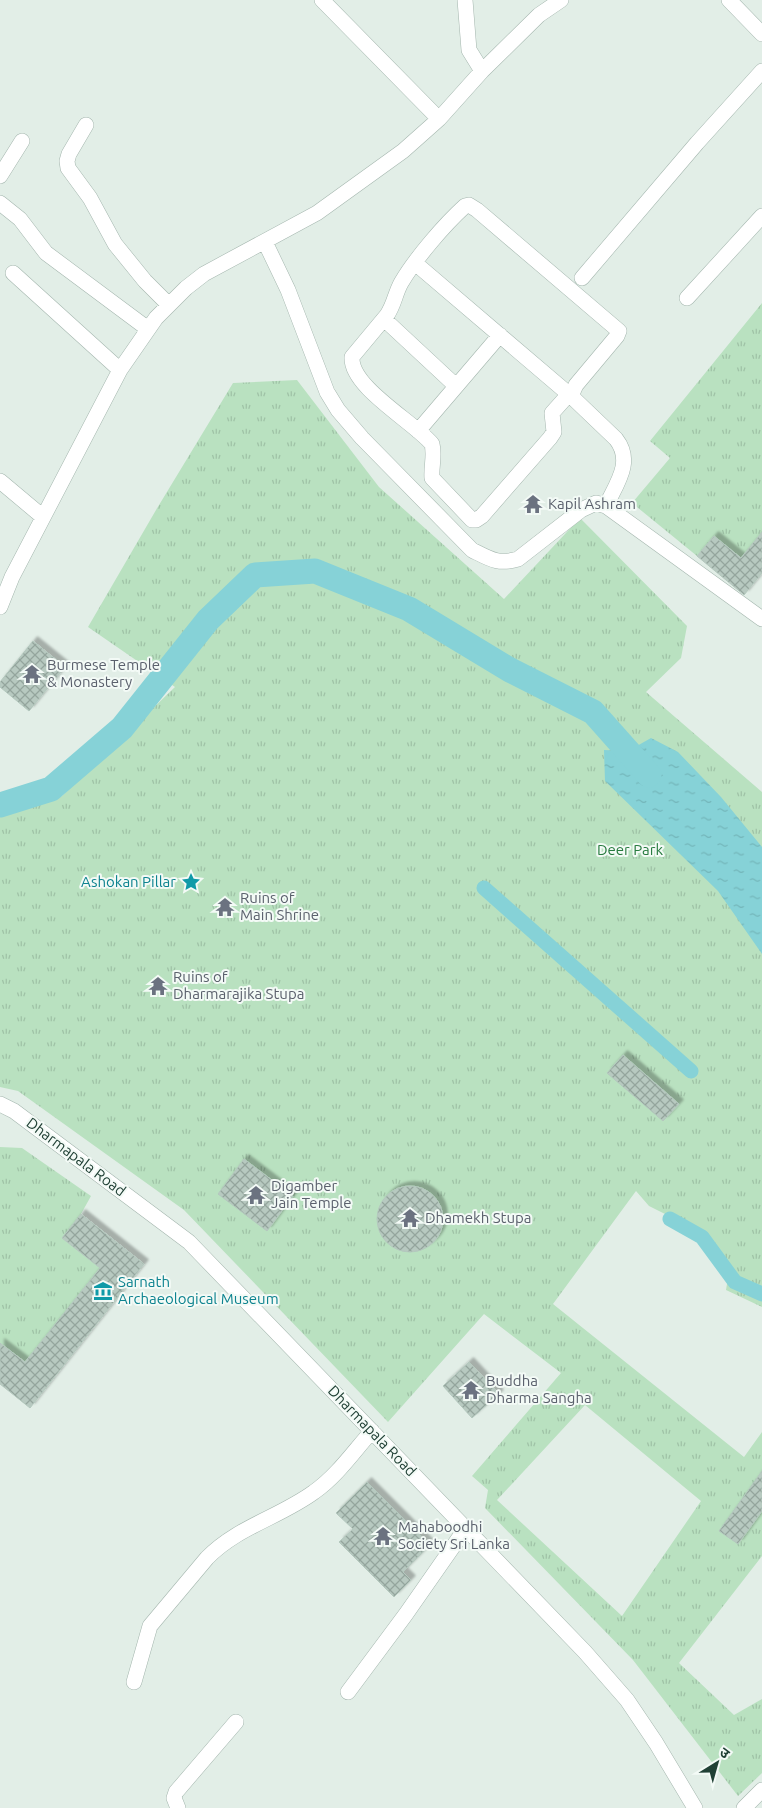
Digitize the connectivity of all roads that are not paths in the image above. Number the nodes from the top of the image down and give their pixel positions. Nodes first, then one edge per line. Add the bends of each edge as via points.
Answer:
1 (322, 0) edge
2 (465, 0) edge
3 (561, 0) edge
4 (729, 0) edge
5 (762, 34) edge
6 (482, 71) junction
7 (762, 71) edge
8 (439, 119) junction
9 (86, 125) dead end
10 (22, 141) dead end
11 (0, 176) edge
12 (0, 203) edge
13 (762, 216) edge
14 (265, 242) junction
15 (415, 262) junction
16 (12, 274) dead end
17 (582, 278) dead end
18 (687, 298) dead end
19 (169, 305) junction
20 (384, 319) junction
21 (148, 329) junction
22 (500, 335) junction
23 (120, 370) junction
24 (456, 386) junction
25 (570, 395) junction
26 (418, 431) junction
27 (0, 481) edge
28 (606, 506) junction
29 (43, 517) junction
30 (0, 607) edge
31 (762, 619) edge
32 (0, 1104) edge
33 (372, 1431) junction
34 (466, 1528) junction
35 (134, 1682) dead end
36 (348, 1692) dead end
37 (236, 1722) dead end
38 (762, 1790) edge
39 (178, 1808) edge
40 (695, 1808) edge
41 (744, 1808) edge

1 - 8 street
2 - 6 street via 469,50
3 - 6 street via 539,16
4 - 5 street
6 - 8 street
7 - 17 street
8 - 14 street via 403,151 317,213
9 - 19 street via 69,154 68,168 90,198 115,244
10 - 11 street
12 - 21 street via 20,219 46,253
13 - 18 street
14 - 19 street via 204,274
14 - 28 street via 288,290 327,392 338,410 472,550 495,562 509,562 518,559 581,510 596,503
15 - 20 street
15 - 22 street
15 - 25 street via 459,211 469,205 613,325 619,331 617,336
16 - 23 street
19 - 21 street
20 - 24 street
20 - 26 street via 352,357 352,362 363,383
21 - 23 street
22 - 24 street
22 - 25 street
23 - 29 street
24 - 26 street
25 - 26 street via 552,413 554,432 476,520 472,520 432,478 432,444
25 - 28 street via 622,447 622,472
27 - 29 street
28 - 31 street
29 - 30 street
32 - 33 street, Dharmapala Road via 14,1111 189,1242
33 - 34 street, Dharmapala Road
33 - 35 street via 313,1493 242,1532 207,1558 150,1626
34 - 36 street
34 - 40 street, Dharmapala Road via 611,1680 646,1727
37 - 39 street via 176,1792 174,1798
38 - 41 street

